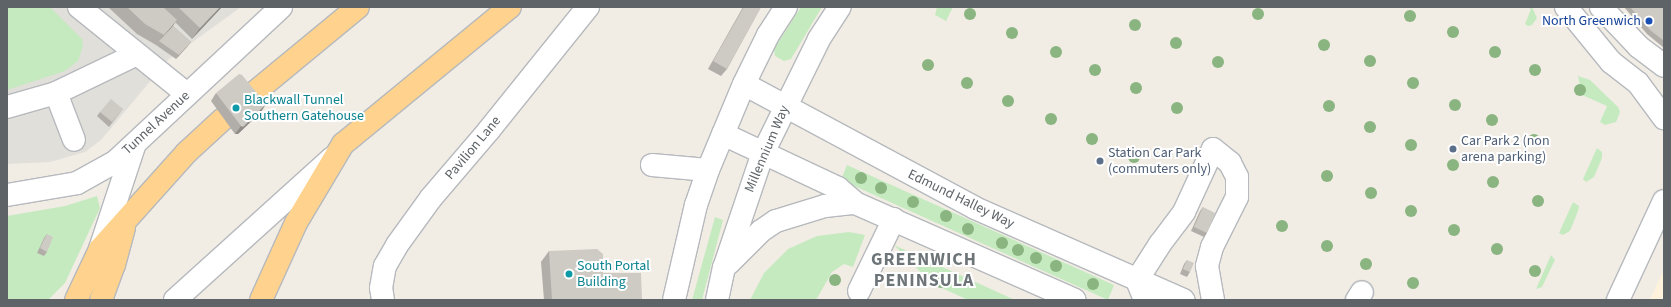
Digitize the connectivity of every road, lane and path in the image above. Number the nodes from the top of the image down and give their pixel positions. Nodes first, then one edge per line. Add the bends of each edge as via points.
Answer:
1 (78, 7) edge
2 (281, 7) edge
3 (358, 7) edge
4 (510, 7) edge
5 (588, 7) edge
6 (786, 7) edge
7 (840, 7) edge
8 (1566, 7) edge
9 (1601, 7) edge
10 (135, 55) junction
11 (1664, 66) edge
12 (744, 84) junction
13 (56, 93) junction
14 (188, 94) junction
15 (249, 97) edge
16 (785, 106) junction
17 (7, 107) edge
18 (1664, 118) edge
19 (223, 119) dead end
20 (723, 134) junction
21 (74, 140) dead end
22 (135, 143) junction
23 (763, 153) junction
24 (652, 165) dead end
25 (708, 170) junction
26 (7, 195) edge
27 (1664, 201) edge
28 (856, 203) junction
29 (894, 219) junction
30 (124, 226) junction
31 (100, 249) junction
32 (724, 268) junction
33 (1137, 280) junction
34 (859, 291) dead end
35 (76, 300) edge
36 (101, 300) edge
37 (175, 300) edge
38 (261, 300) edge
39 (383, 300) edge
40 (674, 300) edge
41 (717, 300) edge
42 (1075, 300) edge
43 (1145, 300) edge
44 (1184, 300) edge
45 (1213, 300) edge
46 (1618, 300) edge

1 - 10 street
2 - 14 street, Tunnel Avenue
3 - 15 highway
4 - 37 street via 334,157
4 - 38 highway via 343,144 296,223
5 - 39 street, Pavilion Lane via 489,130 430,198 397,245 385,266 381,288
6 - 12 street via 768,35
7 - 16 street, Millennium Way via 819,39
8 - 18 street via 1611,62 1638,83
9 - 11 street via 1640,47
10 - 13 street
10 - 14 street
12 - 16 street, Edmund Halley Way
12 - 20 street
13 - 17 street
13 - 21 street
14 - 22 street, Tunnel Avenue
16 - 23 street, Millennium Way
16 - 33 street, Edmund Halley Way via 975,208
19 - 30 highway via 186,153 144,199
20 - 23 street
20 - 25 street
22 - 26 street, Tunnel Avenue via 115,162 77,183
22 - 31 street
23 - 28 street via 838,188
23 - 32 street, Millennium Way
24 - 25 street
25 - 40 street via 696,205
27 - 46 street
28 - 29 street
28 - 32 street via 825,206 776,221 745,245
29 - 34 street
29 - 42 street
30 - 31 highway
30 - 36 highway via 114,265
31 - 35 highway
32 - 41 street, Millennium Way
33 - 43 street
33 - 44 street, Edmund Halley Way
33 - 45 street via 1184,212 1213,149 1230,163 1237,176 1237,197 1212,247 1207,266

